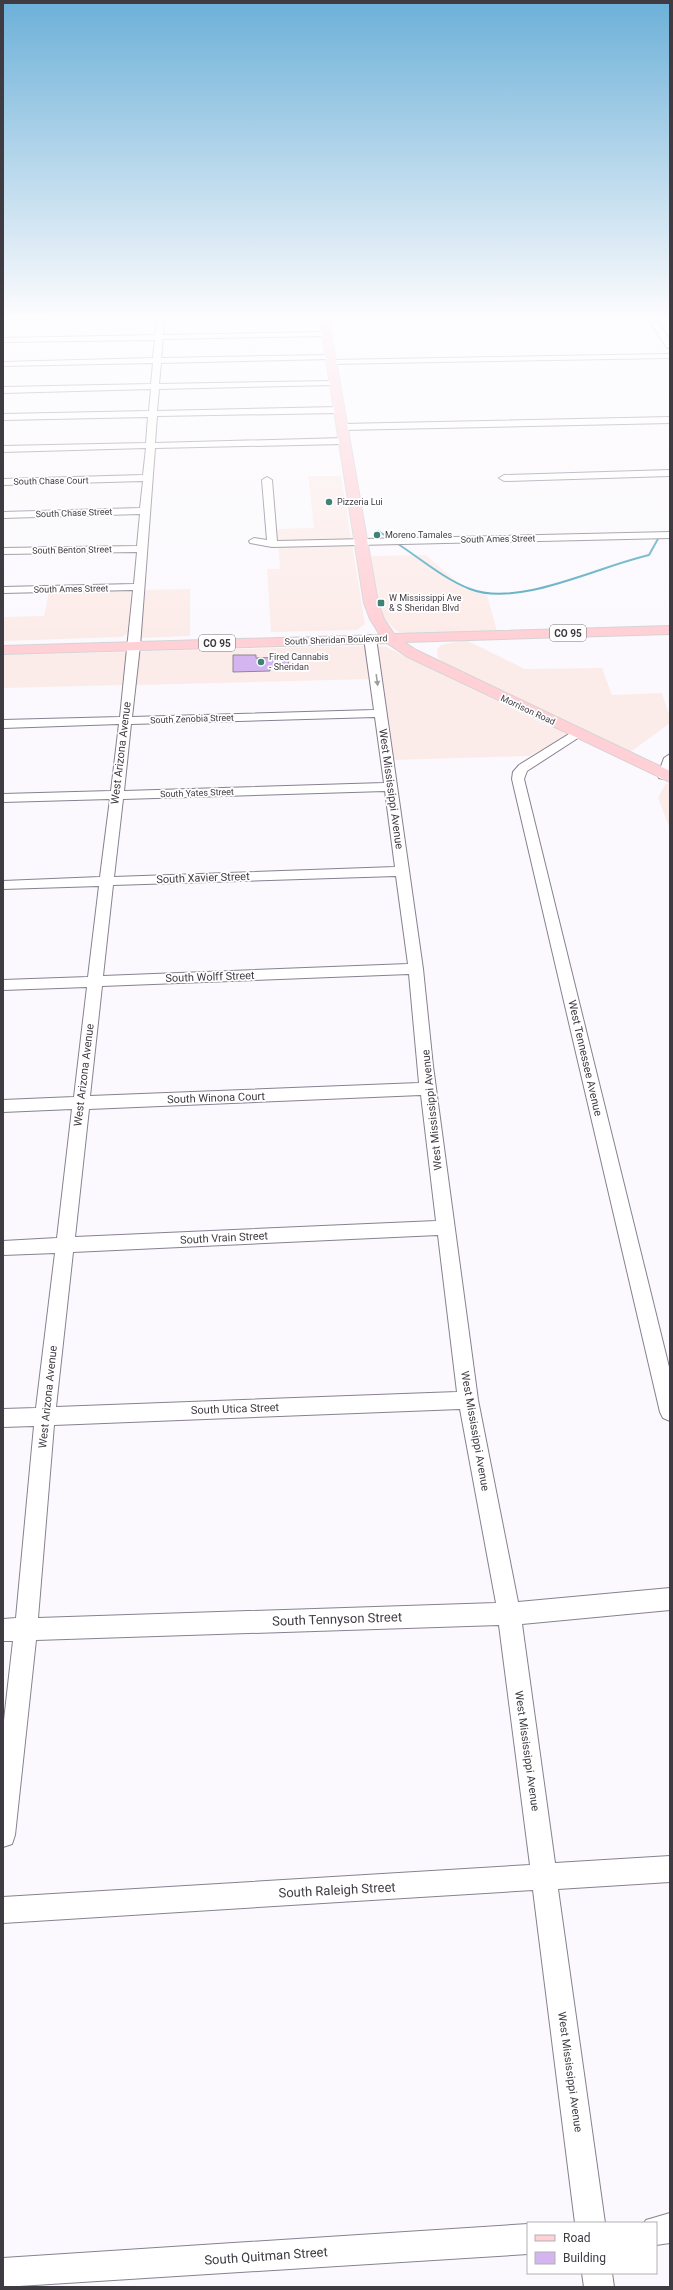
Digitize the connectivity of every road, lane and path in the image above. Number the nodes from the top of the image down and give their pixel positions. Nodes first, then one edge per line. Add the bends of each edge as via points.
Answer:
1 (152, 421) edge
2 (341, 421) edge
3 (629, 421) edge
4 (342, 427) junction
5 (344, 441) junction
6 (150, 447) junction
7 (3, 449) edge
8 (670, 473) edge
9 (147, 478) junction
10 (504, 478) dead end
11 (267, 480) dead end
12 (3, 482) edge
13 (145, 511) junction
14 (3, 515) edge
15 (670, 535) edge
16 (254, 541) dead end
17 (361, 542) junction
18 (272, 544) junction
19 (142, 548) junction
20 (3, 551) edge
21 (138, 587) junction
22 (3, 590) edge
23 (374, 616) junction
24 (670, 630) edge
25 (455, 636) junction
26 (370, 638) junction
27 (389, 638) junction
28 (338, 640) junction
29 (134, 646) junction
30 (3, 650) edge
31 (450, 672) junction
32 (381, 713) junction
33 (125, 720) junction
34 (3, 724) edge
35 (577, 733) junction
36 (670, 758) edge
37 (667, 776) edge
38 (391, 787) junction
39 (117, 795) junction
40 (3, 798) edge
41 (403, 871) junction
42 (106, 882) junction
43 (3, 885) edge
44 (416, 969) junction
45 (95, 982) junction
46 (3, 985) edge
47 (428, 1090) junction
48 (81, 1103) junction
49 (3, 1106) edge
50 (445, 1228) junction
51 (65, 1245) junction
52 (3, 1248) edge
53 (468, 1400) junction
54 (670, 1412) edge
55 (45, 1416) junction
56 (3, 1418) edge
57 (670, 1599) edge
58 (509, 1614) junction
59 (26, 1628) junction
60 (3, 1630) edge
61 (3, 1835) edge
62 (670, 1869) edge
63 (544, 1878) junction
64 (3, 1910) edge
65 (590, 2222) edge
66 (670, 2228) edge
67 (657, 2230) edge
68 (527, 2239) edge
69 (3, 2273) edge
70 (597, 2274) edge
71 (599, 2287) edge

1 - 6 street, West Arizona Avenue
2 - 4 main road
3 - 4 street
4 - 5 main road
5 - 6 street
5 - 17 main road
6 - 7 street
6 - 9 street, West Arizona Avenue
8 - 10 street
9 - 12 street, South Chase Court
9 - 13 street, West Arizona Avenue
11 - 18 street
13 - 14 street, South Chase Street
13 - 19 street, West Arizona Avenue
15 - 17 street, South Ames Street
16 - 18 street, South Ames Street
17 - 18 street, South Ames Street
17 - 23 main road
19 - 20 street, South Benton Street
19 - 21 street, West Arizona Avenue
21 - 22 street, South Ames Street
21 - 29 street, West Arizona Avenue
23 - 27 main road
23 - 28 main road via 372,624 366,630
24 - 25 main road, South Sheridan Boulevard / CO 95
25 - 27 main road, South Sheridan Boulevard / CO 95
25 - 31 main road via 437,644 432,651 436,660
26 - 27 main road, South Sheridan Boulevard / CO 95
26 - 28 main road, South Sheridan Boulevard / CO 95
26 -> 32 street, West Mississippi Avenue
27 - 31 main road, Morrison Road via 411,653
28 - 29 main road, South Sheridan Boulevard / CO 95
29 - 30 main road, South Sheridan Boulevard / CO 95
29 - 33 street, West Arizona Avenue
31 - 35 main road, Morrison Road
32 - 33 street, South Zenobia Street
32 - 38 street, West Mississippi Avenue
33 - 34 street, South Zenobia Street
33 - 39 street, West Arizona Avenue
35 - 37 main road, Morrison Road
35 - 54 street, West Tennessee Avenue via 523,768 518,779
36 - 37 street
38 - 39 street, South Yates Street
38 - 41 street, West Mississippi Avenue
39 - 40 street, South Yates Street
39 - 42 street, West Arizona Avenue
41 - 42 street, South Xavier Street
41 - 44 street, West Mississippi Avenue
42 - 43 street, South Xavier Street
42 - 45 street, West Arizona Avenue
44 - 45 street, South Wolff Street
44 - 47 street, West Mississippi Avenue
45 - 46 street, South Wolff Street
45 - 48 street, West Arizona Avenue
47 - 48 street, South Winona Court
47 - 50 street, West Mississippi Avenue
48 - 49 street, South Winona Court
48 - 51 street, West Arizona Avenue
50 - 51 street, South Vrain Street
50 - 53 street, West Mississippi Avenue
51 - 52 street, South Vrain Street
51 - 55 street, West Arizona Avenue
53 - 55 street, South Utica Street
53 - 58 street, West Mississippi Avenue
55 - 56 street, South Utica Street
55 - 59 street, West Arizona Avenue
57 - 58 street, South Tennyson Street
58 - 59 street, South Tennyson Street
58 - 63 street, West Mississippi Avenue
59 - 60 street, South Tennyson Street
59 - 61 street, West Arizona Avenue
62 - 63 street, South Raleigh Street
63 - 64 street, South Raleigh Street
63 - 65 street, West Mississippi Avenue
66 - 67 street
68 - 69 street, South Quitman Street
70 - 71 street

